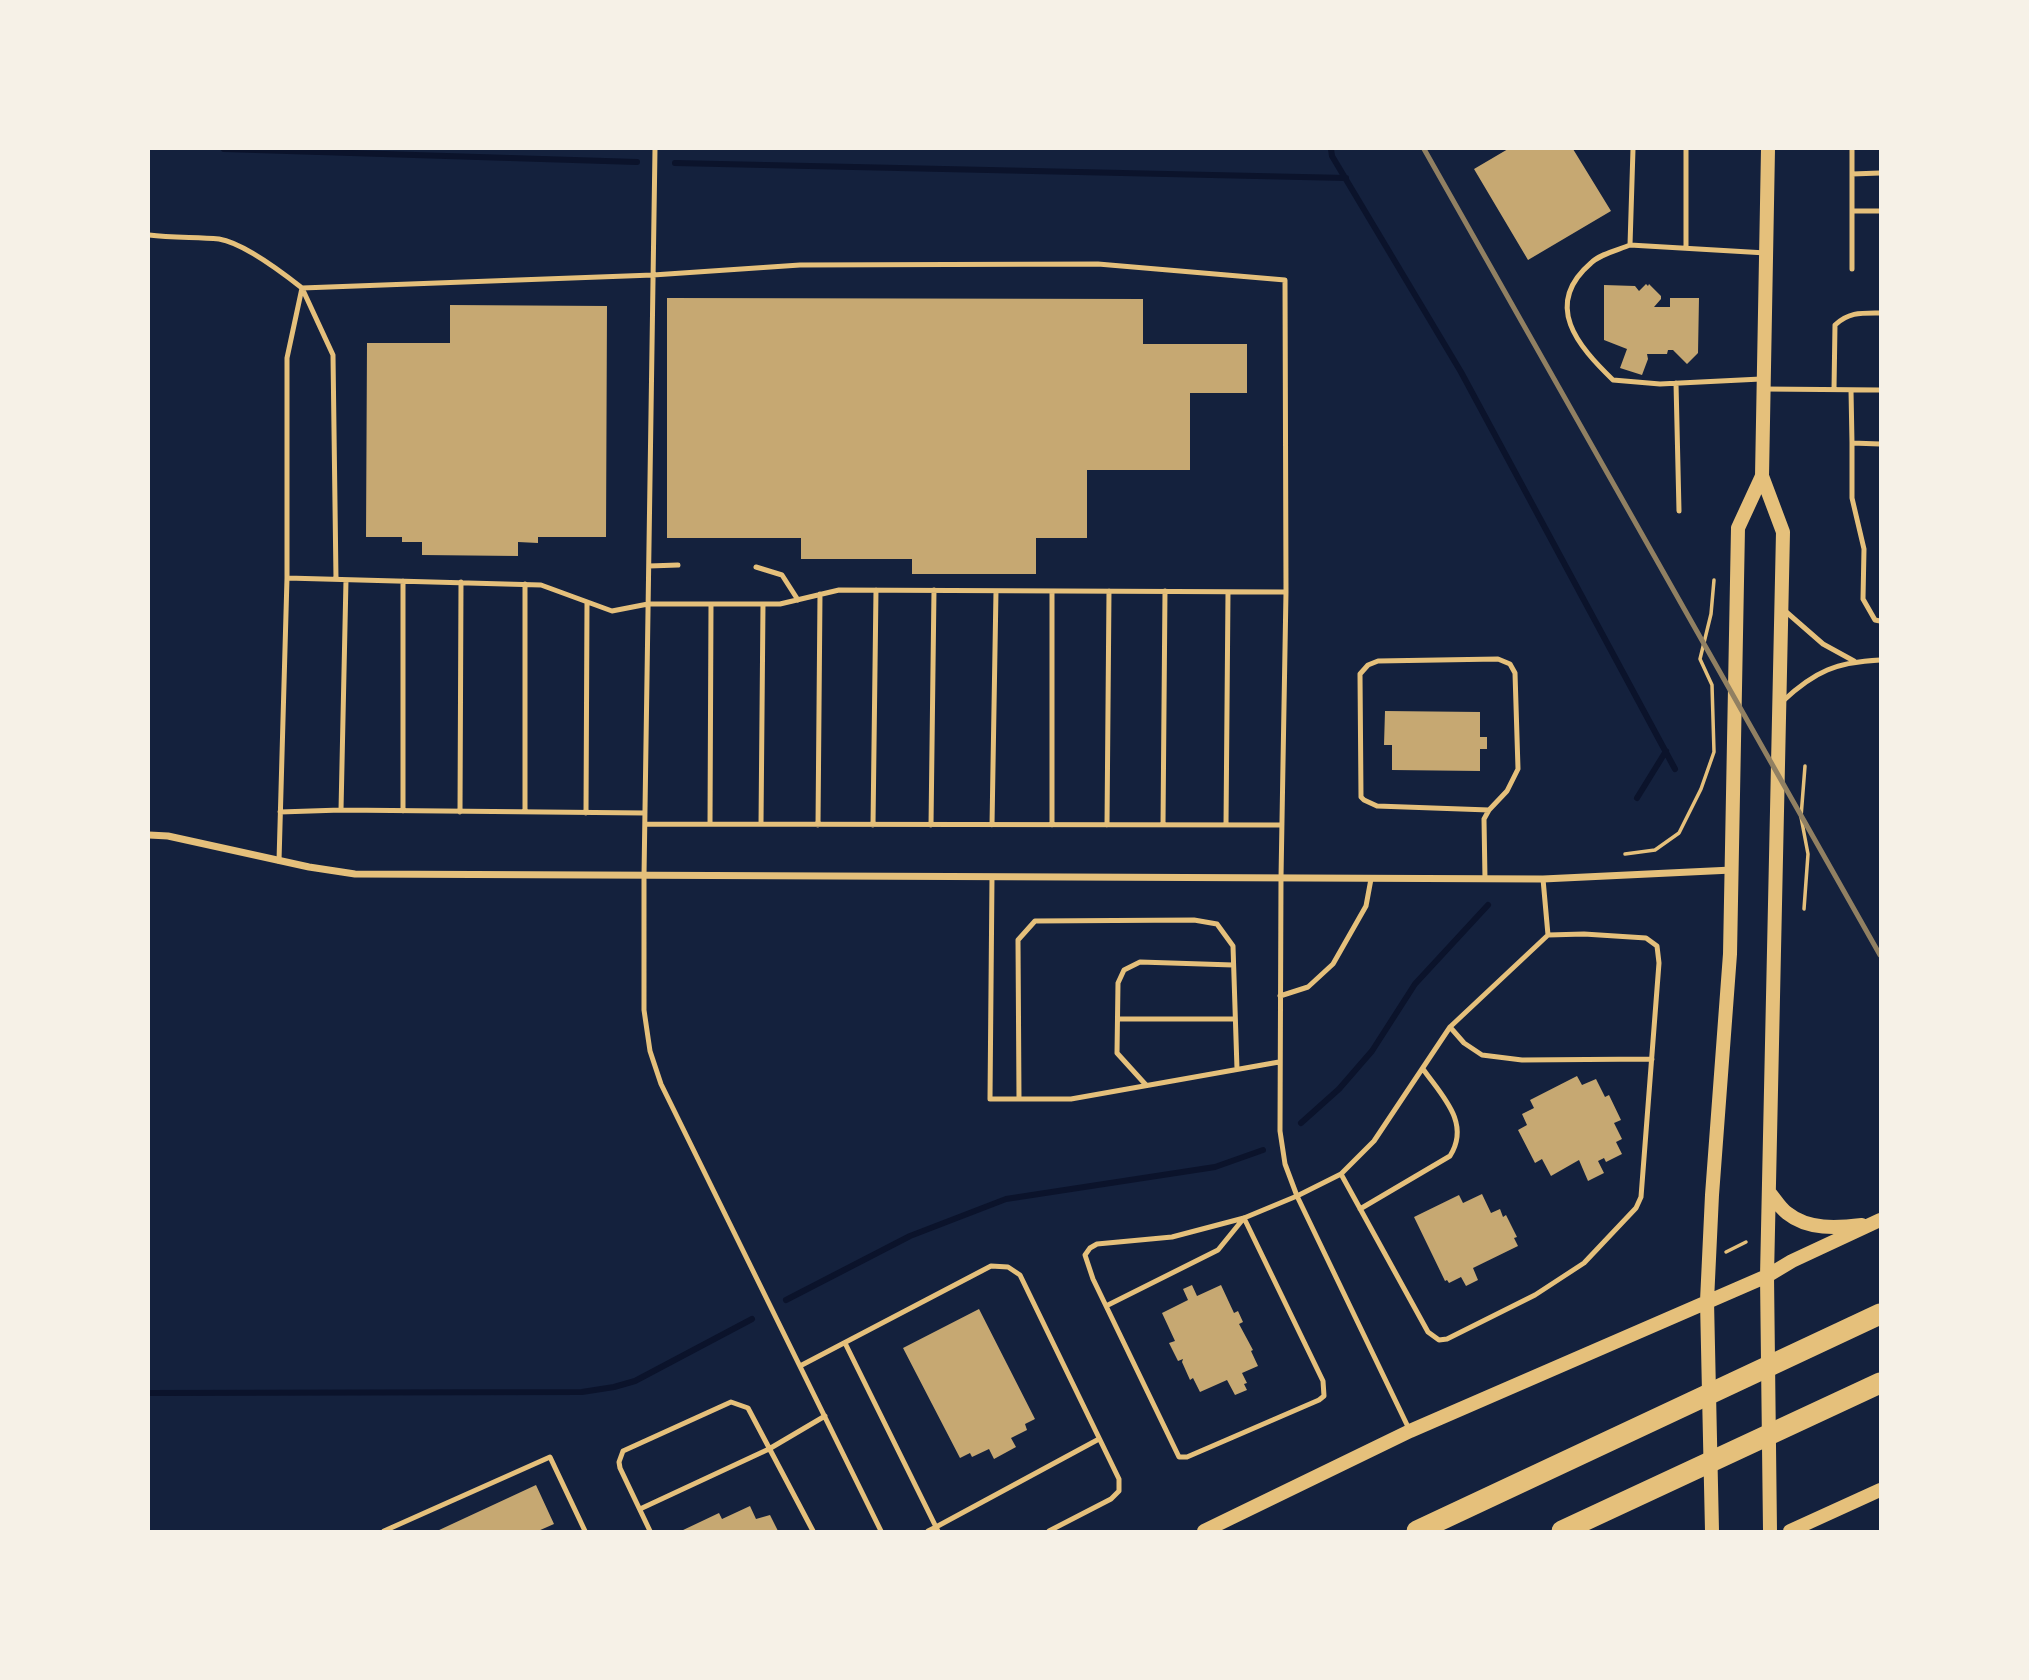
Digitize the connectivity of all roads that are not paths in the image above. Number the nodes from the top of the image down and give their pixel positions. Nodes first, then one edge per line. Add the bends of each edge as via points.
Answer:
1 (655, 149) edge
2 (1633, 149) edge
3 (1686, 149) edge
4 (1768, 149) edge
5 (1852, 149) edge
6 (1880, 173) edge
7 (1852, 174) junction
8 (1852, 211) junction
9 (1880, 211) edge
10 (149, 235) edge
11 (1630, 245) junction
12 (1685, 248) junction
13 (1766, 253) junction
14 (1852, 269) dead end
15 (653, 275) junction
16 (302, 288) junction
17 (1880, 313) edge
18 (1676, 383) junction
19 (1764, 384) junction
20 (1834, 389) junction
21 (1851, 390) junction
22 (1880, 390) edge
23 (1852, 443) junction
24 (1880, 444) edge
25 (1762, 475) junction
26 (1679, 511) dead end
27 (678, 565) dead end
28 (649, 566) junction
29 (756, 567) dead end
30 (287, 578) junction
31 (336, 579) junction
32 (346, 580) junction
33 (403, 581) junction
34 (461, 583) junction
35 (525, 584) junction
36 (876, 590) junction
37 (934, 590) junction
38 (996, 590) junction
39 (1052, 590) junction
40 (1109, 591) junction
41 (1166, 591) junction
42 (1227, 592) junction
43 (1286, 592) junction
44 (820, 594) junction
45 (799, 600) junction
46 (587, 602) junction
47 (648, 604) junction
48 (711, 604) junction
49 (763, 604) junction
50 (1782, 609) junction
51 (1880, 621) edge
52 (1880, 660) edge
53 (1854, 661) junction
54 (1780, 704) junction
55 (341, 810) junction
56 (1489, 810) junction
57 (402, 811) junction
58 (460, 812) junction
59 (525, 812) junction
60 (281, 813) junction
61 (586, 813) junction
62 (645, 813) junction
63 (645, 824) junction
64 (710, 824) junction
65 (761, 824) junction
66 (818, 824) junction
67 (873, 824) junction
68 (931, 824) junction
69 (992, 824) junction
70 (1052, 824) junction
71 (1107, 824) junction
72 (1163, 824) junction
73 (1226, 825) junction
74 (1282, 825) junction
75 (149, 835) edge
76 (279, 861) junction
77 (1732, 870) junction
78 (644, 875) junction
79 (992, 877) junction
80 (1280, 878) junction
81 (1371, 879) junction
82 (1485, 879) junction
83 (1544, 879) junction
84 (1548, 935) junction
85 (1233, 965) junction
86 (1280, 996) junction
87 (1118, 1019) junction
88 (1234, 1019) junction
89 (1450, 1027) junction
90 (1652, 1059) junction
91 (1279, 1062) junction
92 (1237, 1069) junction
93 (1423, 1069) junction
94 (1146, 1084) junction
95 (1019, 1099) junction
96 (1341, 1174) junction
97 (1769, 1192) junction
98 (1297, 1196) junction
99 (1360, 1209) junction
100 (1244, 1218) junction
101 (1877, 1222) edge
102 (1767, 1276) junction
103 (1707, 1301) junction
104 (1106, 1306) junction
105 (1880, 1314) edge
106 (845, 1343) junction
107 (800, 1366) junction
108 (1880, 1383) edge
109 (825, 1416) junction
110 (1410, 1430) junction
111 (1099, 1438) junction
112 (769, 1449) junction
113 (1880, 1490) edge
114 (640, 1509) junction
115 (937, 1529) edge
116 (384, 1531) edge
117 (585, 1531) edge
118 (650, 1531) edge
119 (813, 1531) edge
120 (881, 1531) edge
121 (928, 1531) edge
122 (1049, 1531) edge
123 (1204, 1531) edge
124 (1417, 1531) edge
125 (1562, 1531) edge
126 (1712, 1531) edge
127 (1770, 1531) edge
128 (1790, 1531) edge

1 - 15 lane
2 - 11 lane
3 - 12 lane
4 - 13 main road
5 - 7 lane
6 - 7 lane
7 - 8 lane
8 - 9 lane
8 - 14 lane
10 - 16 lane via 222,240 271,263
11 - 12 lane
11 - 18 lane via 1591,262 1570,289 1566,310 1576,339 1613,380
12 - 13 lane
13 - 19 main road
15 - 16 lane
15 - 28 lane
15 - 43 lane via 800,265 1098,264 1285,280
16 - 30 lane via 287,358
16 - 31 lane via 333,355
17 - 20 lane via 1854,313 1835,326
18 - 19 lane
18 - 26 lane
19 - 20 lane
19 - 25 main road
20 - 21 lane
21 - 22 lane
21 - 23 lane
23 - 24 lane
23 - 51 lane via 1852,498 1864,549 1863,598
25 - 50 main road via 1783,532
25 - 77 main road via 1738,528
27 - 28 lane
28 - 47 lane
29 - 45 lane via 782,575
30 - 31 lane
30 - 60 lane
31 - 32 lane
32 - 33 lane
32 - 55 lane
33 - 34 lane
33 - 57 lane
34 - 35 lane
34 - 58 lane
35 - 46 lane via 541,584
35 - 59 lane
36 - 37 lane
36 - 44 lane
36 - 67 lane
37 - 38 lane
37 - 68 lane
38 - 39 lane
38 - 69 lane
39 - 40 lane
39 - 70 lane
40 - 41 lane
40 - 71 lane
41 - 42 lane
41 - 72 lane
42 - 43 lane
42 - 73 lane
43 - 74 lane
44 - 45 lane
44 - 66 lane
45 - 49 lane
46 - 47 lane via 612,611
46 - 61 lane
47 - 48 lane
47 - 62 lane
48 - 49 lane
48 - 64 lane
49 - 65 lane
50 - 53 lane via 1823,644
50 - 54 main road
52 - 53 lane
53 - 54 lane via 1807,680
54 - 97 main road
55 - 57 lane
55 - 60 lane
56 - 56 lane via 1507,791 1518,769 1515,673 1510,664 1498,659 1378,661 1368,665 1360,674 1361,797 1377,806
56 - 82 lane via 1484,819
57 - 58 lane
58 - 59 lane
59 - 61 lane
60 - 76 lane
61 - 62 lane
62 - 63 lane
63 - 64 lane
63 - 78 lane
64 - 65 lane
65 - 66 lane
66 - 67 lane
67 - 68 lane
68 - 69 lane
69 - 70 lane
70 - 71 lane
71 - 72 lane
72 - 73 lane
73 - 74 lane
74 - 80 lane
75 - 76 street
76 - 78 street via 355,874
77 - 83 street
77 - 103 main road
78 - 79 street
78 - 107 lane via 645,1010 650,1051 661,1084
79 - 80 street
79 - 95 lane via 990,1099
80 - 81 street
80 - 86 lane
81 - 82 street
81 - 86 lane via 1366,906 1333,964 1308,987
82 - 83 street
83 - 84 lane
84 - 89 lane
84 - 90 lane via 1646,938 1657,946
85 - 87 lane via 1140,962 1124,970 1118,983
85 - 88 lane
85 - 95 lane via 1233,946 1217,925 1194,920 1035,921 1018,940
86 - 91 lane
87 - 88 lane
87 - 94 lane via 1117,1053
88 - 92 lane
89 - 90 lane via 1482,1055 1521,1060
89 - 93 lane
90 - 99 lane via 1641,1197 1636,1208 1584,1263 1535,1295 1439,1340 1428,1332
91 - 92 lane
91 - 98 lane via 1280,1131
92 - 94 lane
93 - 96 lane via 1374,1141
93 - 99 lane via 1454,1114 1458,1144 1450,1156
94 - 95 lane via 1071,1099
96 - 98 lane
96 - 99 lane
97 - 101 main road via 1787,1213 1807,1224 1836,1228
97 - 102 main road
98 - 100 lane
98 - 110 lane
100 - 104 lane via 1218,1250
100 - 104 lane via 1172,1237 1090,1248 1086,1255
100 - 104 lane via 1323,1381 1320,1400 1179,1457
101 - 102 main road
102 - 103 main road
102 - 127 main road
103 - 110 main road
103 - 126 main road
105 - 124 highway
106 - 107 lane
106 - 111 lane via 991,1266 1009,1267 1020,1275
106 - 115 lane
107 - 109 lane
108 - 125 highway
109 - 112 lane
109 - 120 lane
110 - 123 main road
111 - 115 lane
111 - 122 lane via 1119,1479 1119,1491
112 - 114 lane
112 - 114 lane via 748,1408 731,1402 623,1451 619,1462
112 - 119 lane
113 - 128 main road
114 - 118 lane
115 - 121 lane
116 - 117 lane via 550,1457

